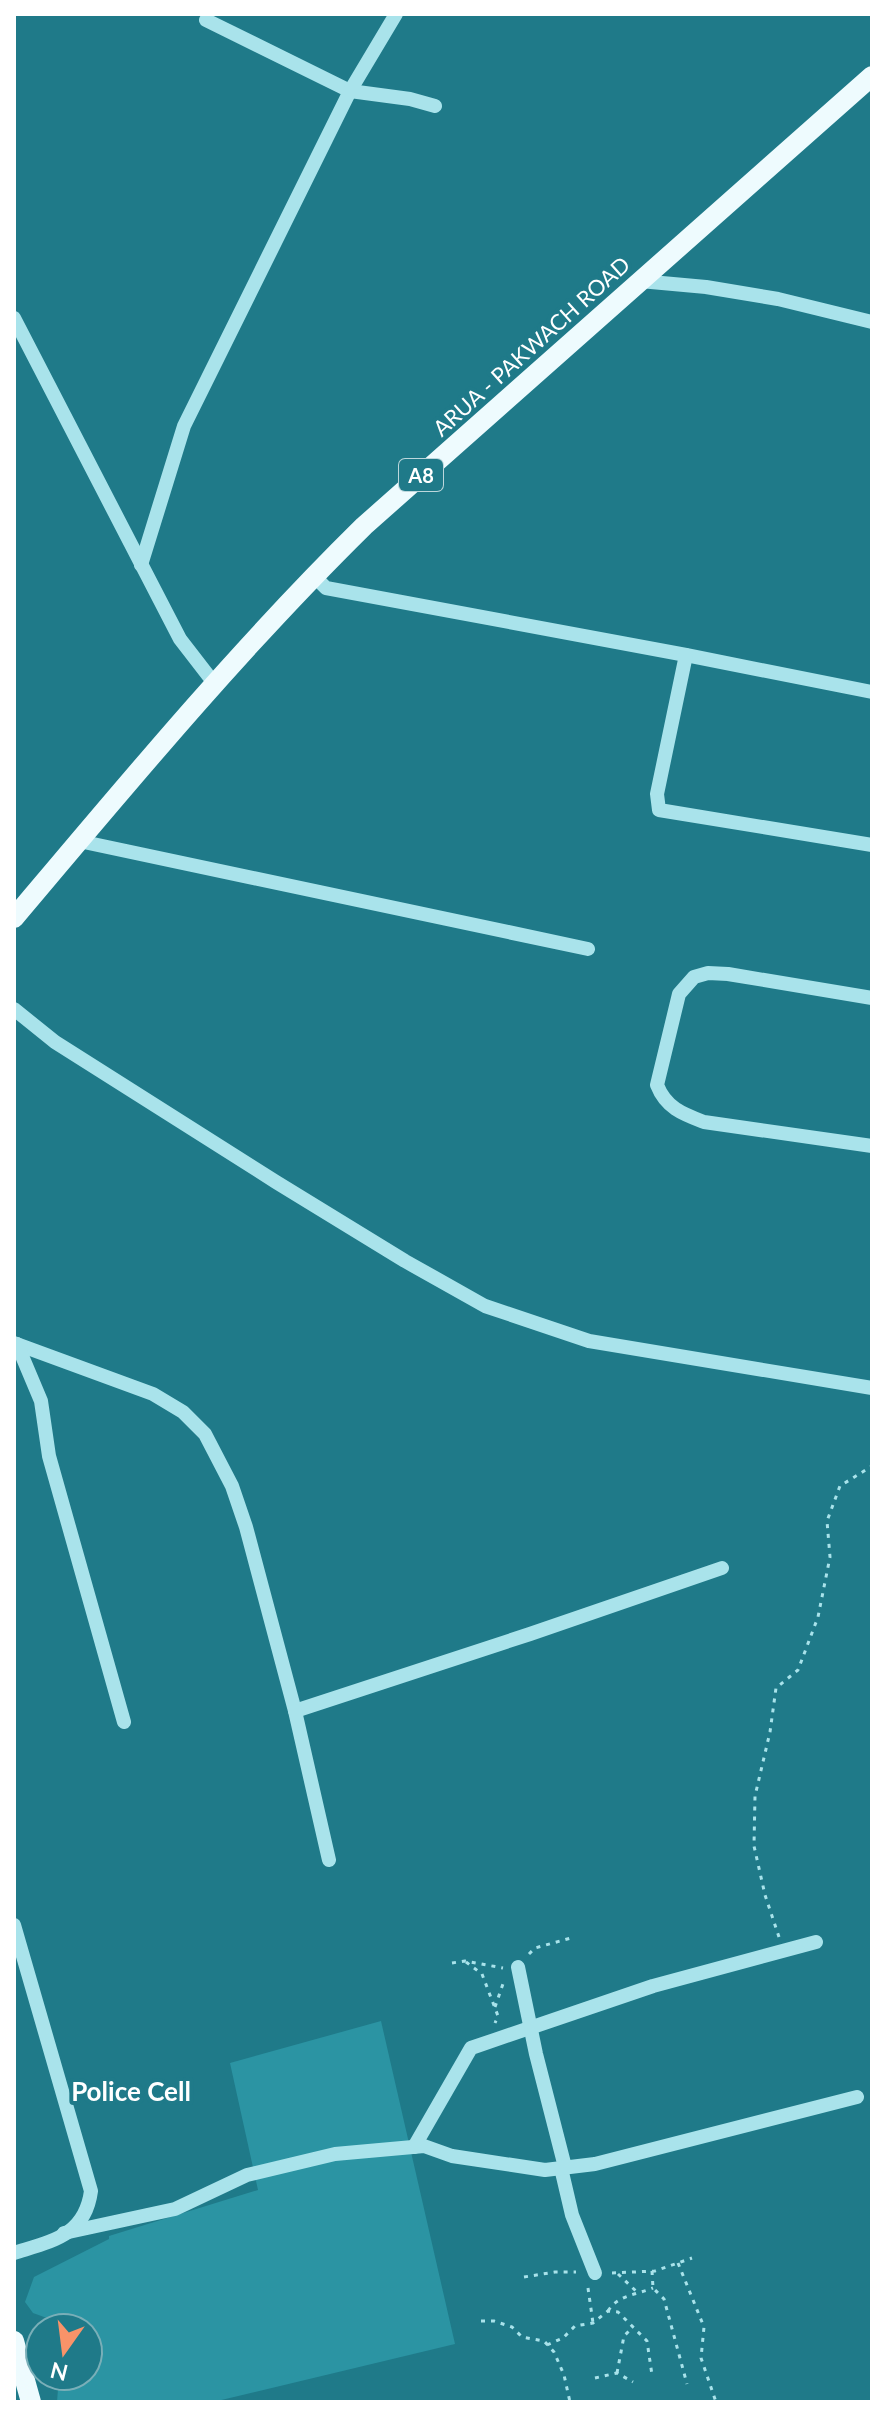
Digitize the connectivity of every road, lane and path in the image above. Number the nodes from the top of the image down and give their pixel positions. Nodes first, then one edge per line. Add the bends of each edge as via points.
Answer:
1 (396, 14) edge
2 (206, 20) dead end
3 (872, 76) edge
4 (350, 91) junction
5 (435, 106) dead end
6 (640, 281) junction
7 (14, 318) edge
8 (872, 322) edge
9 (141, 565) junction
10 (314, 576) junction
11 (686, 655) junction
12 (214, 683) junction
13 (872, 692) edge
14 (79, 841) junction
15 (872, 845) edge
16 (14, 918) edge
17 (588, 949) dead end
18 (872, 998) edge
19 (14, 1009) edge
20 (872, 1146) edge
21 (15, 1344) edge
22 (872, 1388) edge
23 (872, 1466) edge
24 (722, 1568) dead end
25 (295, 1711) junction
26 (124, 1722) dead end
27 (329, 1860) dead end
28 (14, 1925) edge
29 (816, 1942) dead end
30 (784, 1950) junction
31 (465, 1961) dead end
32 (518, 1967) dead end
33 (531, 2028) junction
34 (484, 2044) junction
35 (857, 2097) dead end
36 (414, 2147) junction
37 (563, 2168) junction
38 (64, 2233) junction
39 (14, 2253) edge
40 (678, 2263) dead end
41 (652, 2271) dead end
42 (618, 2274) dead end
43 (591, 2277) joint
44 (653, 2288) junction
45 (639, 2294) junction
46 (608, 2311) junction
47 (481, 2321) dead end
48 (593, 2323) junction
49 (633, 2327) junction
50 (14, 2341) edge
51 (547, 2345) junction
52 (617, 2373) junction
53 (652, 2375) dead end
54 (595, 2378) dead end
55 (633, 2382) dead end
56 (687, 2384) dead end
57 (31, 2402) edge
58 (570, 2402) edge
59 (716, 2402) edge

1 - 4 street
2 - 4 street
3 - 6 main road, ARUA - PAKWACH ROAD / A8
4 - 5 street
4 - 9 street via 184,426
6 - 8 street via 778,299
6 - 10 main road, ARUA - PAKWACH ROAD / A8
7 - 9 street
9 - 12 street via 180,639
10 - 11 street via 326,588
10 - 12 main road, ARUA - PAKWACH ROAD / A8
11 - 13 street
11 - 15 street via 657,794 659,810
12 - 14 main road, ARUA - PAKWACH ROAD / A8
14 - 16 main road, ARUA - PAKWACH ROAD / A8
14 - 17 street
18 - 20 street via 728,974 694,977 679,994 657,1085 661,1097 678,1112 704,1122
19 - 22 street via 55,1042 263,1174 485,1306 589,1341
21 - 25 street via 153,1394 183,1412 205,1434 246,1527
21 - 26 street via 41,1401 49,1456
23 - 30 path via 840,1486 827,1521 830,1557 818,1617 798,1670 776,1688 755,1796 754,1846
24 - 25 street
25 - 27 street
28 - 38 street via 91,2191 80,2224
29 - 30 street
30 - 33 street via 653,1986
31 - 34 path via 482,1974 498,2016
32 - 33 street
33 - 34 street
33 - 37 street
34 - 36 street via 471,2048
35 - 37 street
36 - 37 street via 545,2170
36 - 38 street via 335,2154 247,2175 175,2209
37 - 43 street
38 - 39 street
40 - 59 path via 704,2327 701,2358
41 - 44 path
42 - 45 path
43 - 48 path
44 - 45 path
44 - 56 path via 664,2299
45 - 46 path via 621,2297
46 - 48 path
46 - 49 path via 618,2312
47 - 51 path via 512,2327 522,2337
48 - 51 path via 575,2326
49 - 52 path via 624,2336
49 - 53 path via 647,2341
50 - 57 main road
51 - 58 path via 564,2375
52 - 54 path
52 - 55 path

